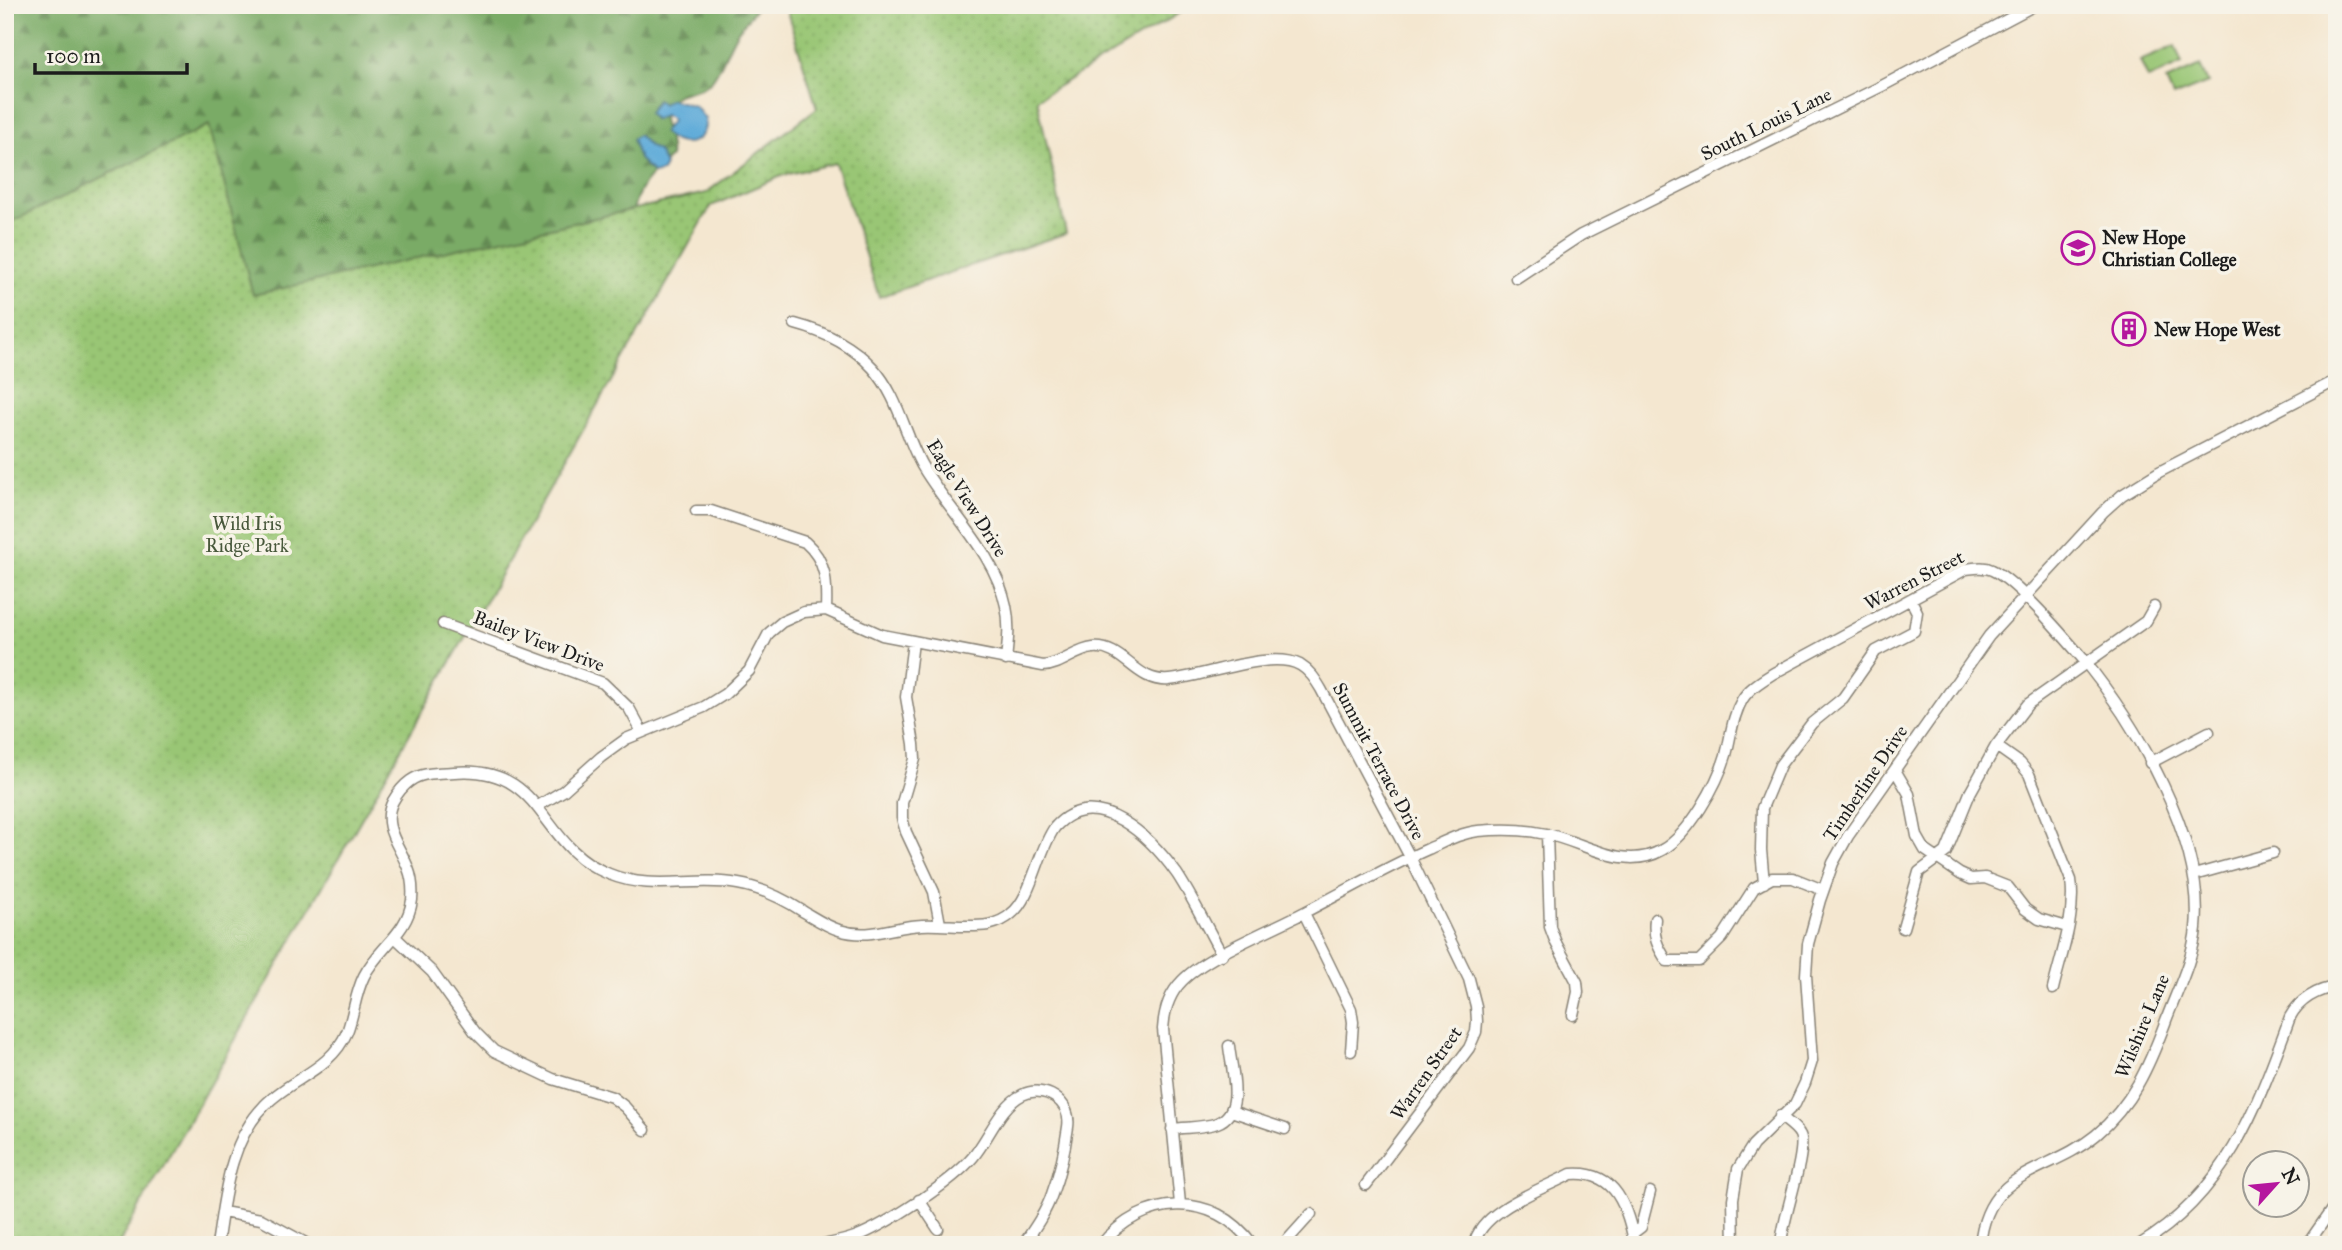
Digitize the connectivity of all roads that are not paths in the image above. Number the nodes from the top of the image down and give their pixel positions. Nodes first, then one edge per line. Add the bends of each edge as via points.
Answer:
1 (2035, 5) edge
2 (1516, 278) dead end
3 (795, 324) dead end
4 (2337, 380) edge
5 (696, 511) dead end
6 (2023, 596) junction
7 (1912, 600) junction
8 (2154, 607) dead end
9 (826, 610) junction
10 (443, 624) dead end
11 (913, 642) junction
12 (1006, 660) junction
13 (2085, 662) junction
14 (642, 732) junction
15 (2209, 732) dead end
16 (1996, 746) junction
17 (2150, 762) junction
18 (1895, 770) junction
19 (538, 806) junction
20 (1547, 834) junction
21 (2273, 853) dead end
22 (1410, 857) junction
23 (1938, 859) junction
24 (2194, 875) junction
25 (1764, 883) junction
26 (1823, 890) junction
27 (1304, 913) junction
28 (1655, 919) dead end
29 (940, 924) junction
30 (2067, 926) junction
31 (1903, 928) dead end
32 (395, 937) junction
33 (1222, 955) junction
34 (2337, 988) edge
35 (2053, 989) dead end
36 (1573, 1015) dead end
37 (1228, 1046) dead end
38 (1351, 1051) dead end
39 (1231, 1111) junction
40 (1780, 1116) junction
41 (1172, 1129) junction
42 (1285, 1129) dead end
43 (646, 1130) dead end
44 (1366, 1185) dead end
45 (1650, 1192) dead end
46 (919, 1200) junction
47 (2337, 1202) edge
48 (1180, 1204) junction
49 (223, 1212) junction
50 (1311, 1214) dead end
51 (938, 1229) dead end
52 (1633, 1233) junction
53 (848, 1242) edge
54 (217, 1245) edge
55 (309, 1245) edge
56 (824, 1245) edge
57 (1023, 1245) edge
58 (1101, 1245) edge
59 (1252, 1245) edge
60 (1283, 1245) edge
61 (1474, 1245) edge
62 (1635, 1245) edge
63 (1734, 1245) edge
64 (1781, 1245) edge
65 (1980, 1245) edge
66 (2139, 1245) edge
67 (2307, 1245) edge

1 - 2 street, South Louis Lane via 1581,235
3 - 12 street, Eagle View Drive via 823,331 856,353 891,394 922,465 999,583 1009,629
4 - 6 street via 2122,495
5 - 9 street via 711,511 805,542 825,570
6 - 7 street, Warren Street via 1992,570 1979,567 1966,569
6 - 13 street, Wilshire Lane
6 - 18 street, Timberline Drive via 1989,636
7 - 20 street, Warren Street via 1756,684 1743,698 1725,757 1702,804 1674,843 1644,859 1627,859
7 - 25 street via 1917,612 1914,631 1876,651 1843,698 1812,723 1780,765 1762,808
8 - 13 street via 2146,621
9 - 11 street, Summit Terrace Drive via 877,633
9 - 14 street via 799,614 777,625 749,671 725,694
10 - 14 street, Bailey View Drive via 603,683 629,708
11 - 12 street, Summit Terrace Drive
11 - 29 street via 906,696 915,759 902,818 934,891
12 - 22 street, Summit Terrace Drive via 1048,666 1081,651 1105,649 1142,674 1162,680 1278,659 1301,666 1321,689
13 - 16 street via 2028,704
13 - 17 street, Wilshire Lane
14 - 19 street via 610,750
15 - 17 street
16 - 23 street via 1946,852
16 - 30 street via 2029,774 2071,880
17 - 24 street, Wilshire Lane via 2175,814
18 - 23 street via 1909,794 1917,836 1925,850
18 - 26 street, Timberline Drive via 1848,836
19 - 29 street via 575,855 620,878 646,884 718,882 750,887 849,933
19 - 32 street via 515,783 495,774 424,774 410,781 398,792 388,821 412,882 409,914
20 - 22 street, Warren Street via 1471,832
20 - 36 street via 1550,927 1577,982
21 - 24 street
22 - 27 street, Warren Street
22 - 44 street, Warren Street via 1469,979 1476,1032 1469,1048
23 - 30 street via 1960,874 2008,887 2039,919
23 - 31 street via 1919,872
24 - 65 street, Wilshire Lane via 2197,912 2191,951 2135,1090 2113,1119 2081,1146 2000,1192 1983,1221
25 - 26 street via 1772,878 1793,878
25 - 28 street via 1755,888 1722,938 1699,961 1667,961 1656,945
26 - 40 street, Timberline Drive via 1808,944 1806,975 1812,1061 1795,1104
27 - 33 street, Warren Street
27 - 38 street via 1351,1009
29 - 33 street via 984,925 1011,915 1022,901 1055,827 1070,815 1092,809 1126,824 1162,855
30 - 35 street
32 - 43 street via 432,972 475,1032 495,1051 553,1079 612,1097
32 - 49 street via 364,976 345,1037 335,1052 265,1105 242,1137 229,1173
33 - 41 street, Warren Street via 1182,981 1166,1010 1163,1039
34 - 66 street via 2324,989 2297,1006 2258,1104 2230,1157 2182,1213
37 - 39 street via 1235,1098
39 - 41 street via 1213,1124
39 - 42 street
40 - 63 street, Timberline Drive via 1738,1169
40 - 64 street via 1801,1139
41 - 48 street, Warren Street
45 - 52 street via 1641,1227
46 - 51 street
46 - 53 street
46 - 57 street via 970,1160 1014,1099 1039,1090 1052,1094 1066,1110 1067,1133 1052,1194
47 - 67 street
48 - 58 street via 1141,1213 1122,1223
48 - 59 street via 1207,1208 1242,1230
49 - 54 street
49 - 55 street via 261,1219
50 - 60 street
52 - 61 street via 1612,1185 1582,1173 1496,1213 1484,1223
52 - 62 street
53 - 56 street

